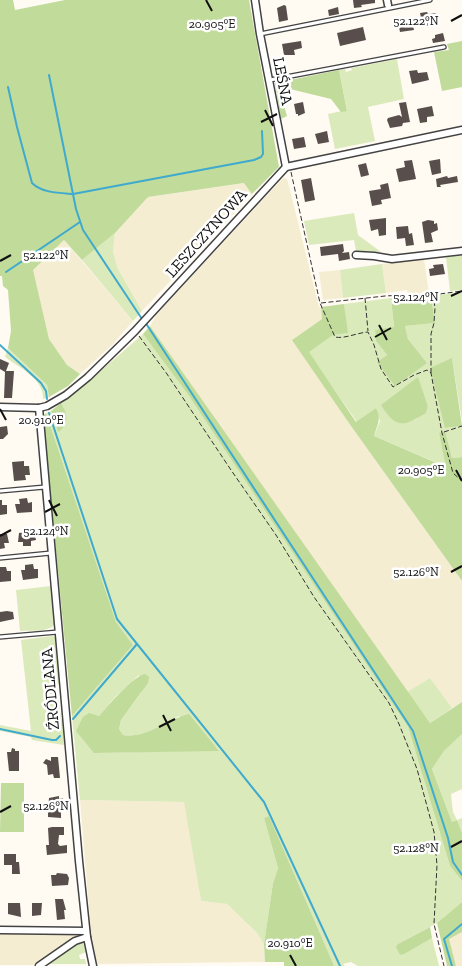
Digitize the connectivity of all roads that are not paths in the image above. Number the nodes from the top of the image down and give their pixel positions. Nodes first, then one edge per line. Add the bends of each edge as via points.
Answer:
1 (255, 0) edge
2 (430, 0) edge
3 (260, 34) junction
4 (444, 47) dead end
5 (269, 80) junction
6 (462, 130) edge
7 (288, 166) junction
8 (462, 251) edge
9 (356, 255) dead end
10 (0, 407) edge
11 (39, 408) junction
12 (46, 487) junction
13 (0, 491) edge
14 (52, 553) junction
15 (0, 558) edge
16 (59, 632) junction
17 (0, 637) edge
18 (0, 930) edge
19 (87, 934) junction
20 (38, 966) edge
21 (93, 966) edge

1 - 3 street, LEŚNA
2 - 3 lane
3 - 5 street, LEŚNA
4 - 5 lane
5 - 7 street, LEŚNA
6 - 7 street
7 - 11 street, LESZCZYNOWA via 137,330 66,395
8 - 9 street via 392,259
10 - 11 street, LESZCZYNOWA
11 - 12 street, ŹRÓDLANA
12 - 13 lane
12 - 14 street, ŹRÓDLANA
14 - 15 lane
14 - 16 street, ŹRÓDLANA
16 - 17 lane
16 - 19 street, ŹRÓDLANA
18 - 19 street
19 - 20 street
19 - 21 street, ŹRÓDLANA

